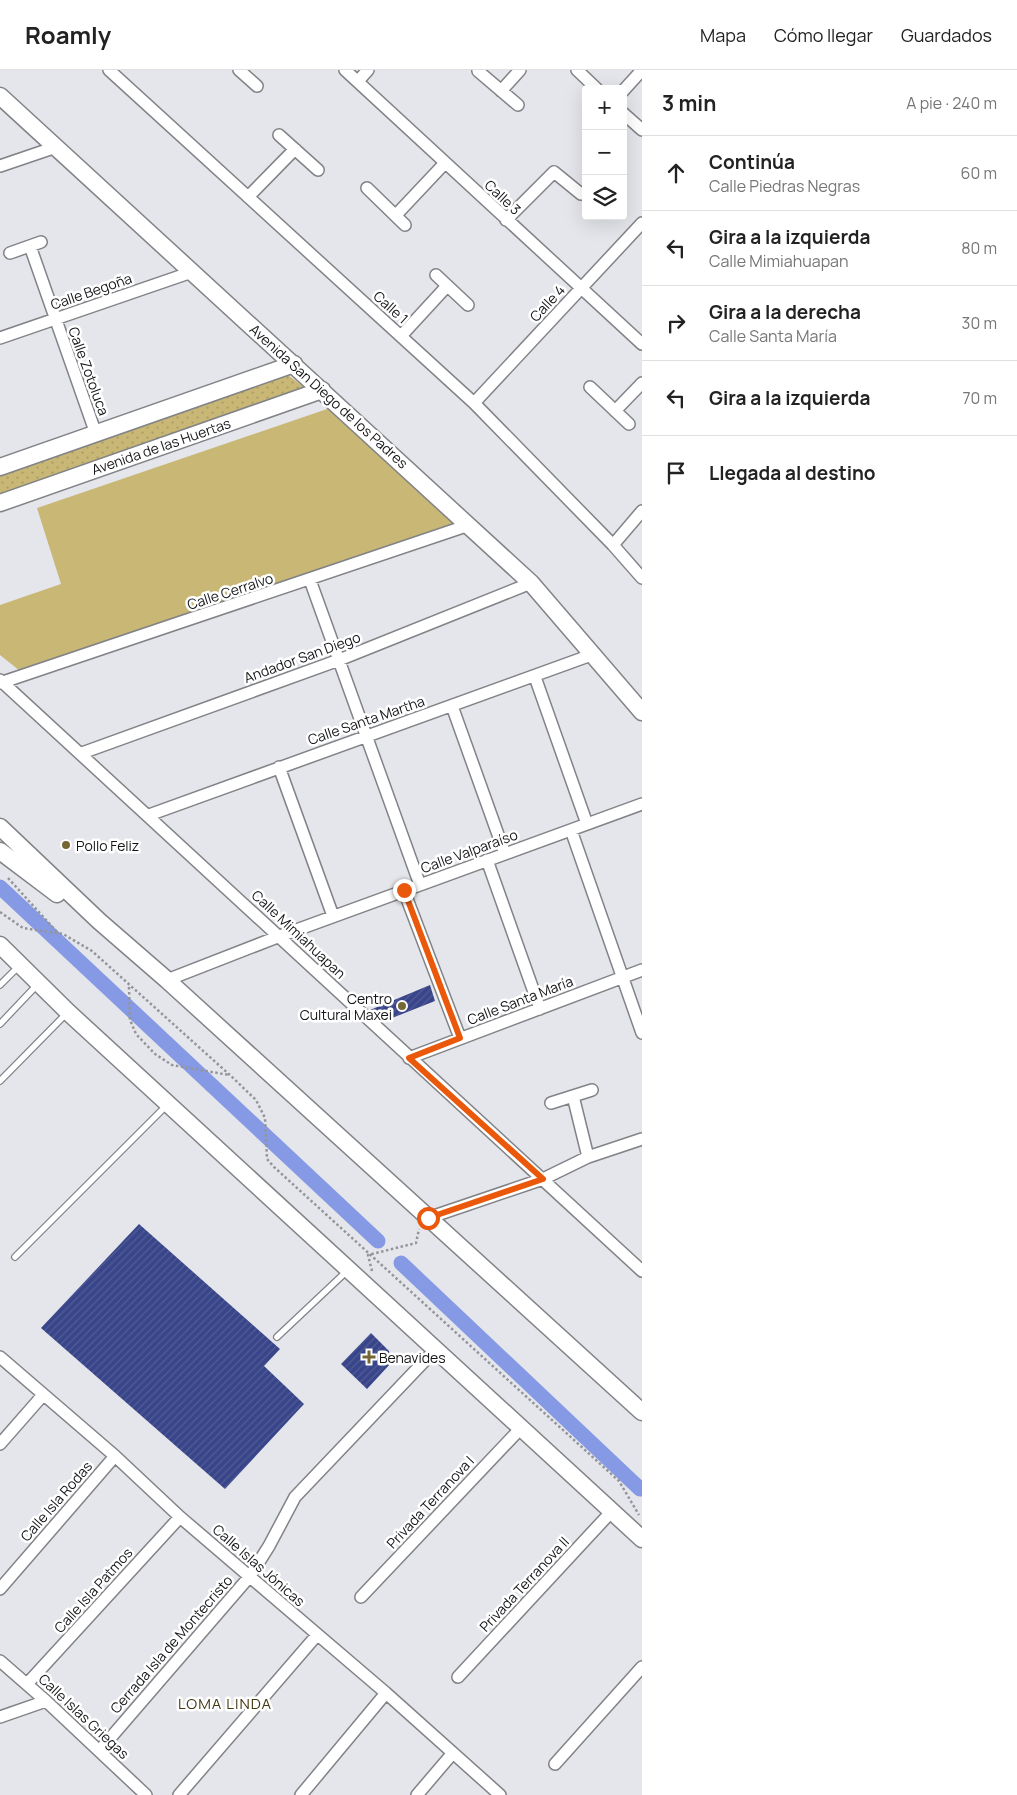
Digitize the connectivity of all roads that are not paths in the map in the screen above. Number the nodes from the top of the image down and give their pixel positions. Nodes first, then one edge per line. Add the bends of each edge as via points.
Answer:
1 (109, 70) edge
2 (345, 70) edge
3 (368, 70) edge
4 (520, 70) edge
5 (577, 70) edge
6 (642, 70) edge
7 (242, 71) edge
8 (478, 71) dead end
9 (358, 82) junction
10 (593, 85) edge
11 (257, 86) dead end
12 (627, 87) edge
13 (501, 91) junction
14 (0, 96) edge
15 (518, 105) dead end
16 (627, 117) edge
17 (642, 130) edge
18 (279, 135) dead end
19 (56, 147) junction
20 (294, 149) junction
21 (445, 163) junction
22 (0, 166) edge
23 (318, 170) dead end
24 (367, 188) dead end
25 (581, 194) dead end
26 (248, 197) junction
27 (396, 215) junction
28 (506, 220) junction
29 (642, 223) edge
30 (405, 224) dead end
31 (42, 242) dead end
32 (30, 246) junction
33 (10, 253) dead end
34 (192, 272) junction
35 (436, 275) dead end
36 (448, 286) junction
37 (581, 288) junction
38 (468, 305) dead end
39 (55, 319) junction
40 (402, 336) junction
41 (0, 338) edge
42 (642, 344) edge
43 (294, 364) junction
44 (642, 383) edge
45 (590, 387) dead end
46 (322, 390) junction
47 (474, 402) junction
48 (615, 411) junction
49 (629, 424) dead end
50 (96, 434) junction
51 (0, 467) edge
52 (0, 503) edge
53 (642, 511) edge
54 (469, 525) junction
55 (613, 545) junction
56 (642, 578) edge
57 (310, 580) junction
58 (531, 583) junction
59 (594, 654) junction
60 (339, 660) junction
61 (535, 677) junction
62 (1, 682) edge
63 (452, 706) junction
64 (642, 712) edge
65 (366, 735) junction
66 (82, 753) junction
67 (279, 767) junction
68 (642, 804) edge
69 (149, 815) junction
70 (587, 824) junction
71 (0, 827) edge
72 (571, 830) junction
73 (0, 851) edge
74 (505, 854) junction
75 (487, 860) junction
76 (420, 885) junction
77 (404, 890) junction
78 (333, 916) junction
79 (98, 921) junction
80 (280, 936) junction
81 (0, 938) edge
82 (4, 948) edge
83 (21, 965) junction
84 (642, 970) edge
85 (622, 977) junction
86 (167, 980) junction
87 (39, 984) junction
88 (0, 985) edge
89 (540, 1009) junction
90 (68, 1012) junction
91 (0, 1024) edge
92 (642, 1033) edge
93 (460, 1038) junction
94 (409, 1058) junction
95 (0, 1081) edge
96 (592, 1090) dead end
97 (573, 1096) junction
98 (551, 1103) dead end
99 (168, 1104) junction
100 (642, 1138) edge
101 (588, 1157) junction
102 (543, 1179) junction
103 (426, 1215) junction
104 (15, 1257) dead end
105 (349, 1270) junction
106 (642, 1271) edge
107 (277, 1338) dead end
108 (435, 1350) junction
109 (0, 1357) edge
110 (43, 1395) junction
111 (642, 1412) edge
112 (520, 1428) junction
113 (0, 1444) edge
114 (115, 1456) junction
115 (612, 1511) junction
116 (180, 1517) junction
117 (642, 1539) edge
118 (250, 1576) junction
119 (0, 1589) edge
120 (361, 1597) dead end
121 (317, 1635) junction
122 (0, 1661) edge
123 (642, 1667) edge
124 (458, 1677) dead end
125 (27, 1684) junction
126 (386, 1693) junction
127 (46, 1701) junction
128 (0, 1716) edge
129 (100, 1750) junction
130 (452, 1754) junction
131 (556, 1764) dead end
132 (146, 1795) edge
133 (179, 1795) edge
134 (301, 1795) edge
135 (417, 1795) edge
136 (500, 1795) edge

1 - 26 street, Calle 1
2 - 9 street, Calle 3
3 - 9 street
4 - 13 street
5 - 10 street
6 - 12 street
7 - 11 street
8 - 13 street
9 - 21 street, Calle 3
13 - 15 street
14 - 19 main road, Avenida San Diego de los Padres
16 - 17 street
18 - 20 street
19 - 22 street
19 - 34 main road, Avenida San Diego de los Padres
20 - 23 street
20 - 26 street
21 - 27 street
21 - 28 street, Calle 3
24 - 27 street
25 - 28 street via 554,172
26 - 40 street, Calle 1
27 - 30 street
28 - 37 street, Calle 3
29 - 37 street, Calle 4
31 - 32 street
32 - 33 street
32 - 39 street, Calle Zotoluca
34 - 39 street, Calle Begoña
34 - 43 main road, Avenida San Diego de los Padres
35 - 36 street
36 - 38 street
36 - 40 street
37 - 42 street, Calle 3
37 - 47 street, Calle 4
39 - 41 street, Calle Begoña
39 - 50 street, Calle Zotoluca
40 - 47 street, Calle 1
43 - 46 main road, Avenida San Diego de los Padres
43 - 50 main road
44 - 48 street
45 - 48 street
46 - 52 main road, Avenida de las Huertas
46 - 54 main road, Avenida San Diego de los Padres
47 - 55 street, Calle 1
48 - 49 street
50 - 51 main road
53 - 55 street
54 - 57 street, Calle Cerralvo
54 - 58 main road, Avenida San Diego de los Padres
55 - 56 street, Calle 1
57 - 60 street
57 - 62 street, Calle Cerralvo
58 - 59 main road, Avenida San Diego de los Padres
58 - 60 street, Andador San Diego
59 - 61 street, Calle Santa Martha
59 - 64 main road, Avenida San Diego de los Padres
60 - 65 street
60 - 66 street, Andador San Diego
61 - 63 street, Calle Santa Martha
61 - 70 street
62 - 66 street, Calle Mimiahuapan
63 - 65 street, Calle Santa Martha
63 - 74 street
65 - 67 street, Calle Santa Martha
65 - 76 street
66 - 69 street, Calle Mimiahuapan
67 - 69 street, Calle Santa Martha
67 - 78 street
68 - 70 street, Calle Valparaíso
69 - 80 street, Calle Mimiahuapan
70 - 72 street, Calle Valparaíso
71 - 79 main road
72 - 74 street, Calle Valparaíso
72 - 85 street
73 - 79 main road via 78,910
74 - 75 street, Calle Valparaíso
75 - 76 street, Calle Valparaíso
75 - 89 street
76 - 77 street, Calle Valparaíso
77 - 78 street, Calle Valparaíso
77 - 93 street
78 - 80 street, Calle Valparaíso
79 - 86 main road
80 - 86 street, Calle Valparaíso
80 - 94 street, Calle Mimiahuapan
81 - 82 main road
82 - 83 main road
83 - 87 main road
83 - 88 lane
84 - 85 street, Calle Santa María
85 - 89 street, Calle Santa María
85 - 92 street
86 - 103 main road
87 - 90 main road
87 - 91 lane
89 - 93 street, Calle Santa María
90 - 95 lane
90 - 99 main road
93 - 94 street, Calle Santa María
94 - 102 street, Calle Mimiahuapan
96 - 97 street
97 - 98 street
97 - 101 street
99 - 104 lane
99 - 105 main road
100 - 101 street
101 - 102 street
102 - 103 street
102 - 106 street, Calle Mimiahuapan
103 - 111 main road
105 - 107 lane
105 - 108 main road
108 - 112 main road
108 - 118 street, Cerrada Isla de Montecristo via 295,1497
109 - 110 street, Calle Islas Jónicas
110 - 113 street
110 - 114 street, Calle Islas Jónicas
112 - 115 main road
112 - 120 street, Privada Terranova I
114 - 116 street, Calle Islas Jónicas
114 - 119 street, Calle Isla Rodas
115 - 117 main road
115 - 124 street, Privada Terranova II
116 - 118 street, Calle Islas Jónicas
116 - 125 street, Calle Isla Patmos
118 - 121 street, Calle Islas Jónicas
118 - 129 street, Cerrada Isla de Montecristo
121 - 126 street, Calle Islas Jónicas
121 - 133 street
122 - 125 street, Calle Islas Griegas
123 - 131 street
125 - 127 street, Calle Islas Griegas
126 - 130 street, Calle Islas Jónicas
126 - 134 street
127 - 128 street
127 - 129 street, Calle Islas Griegas
129 - 132 street, Calle Islas Griegas
130 - 135 street
130 - 136 street, Calle Islas Jónicas

